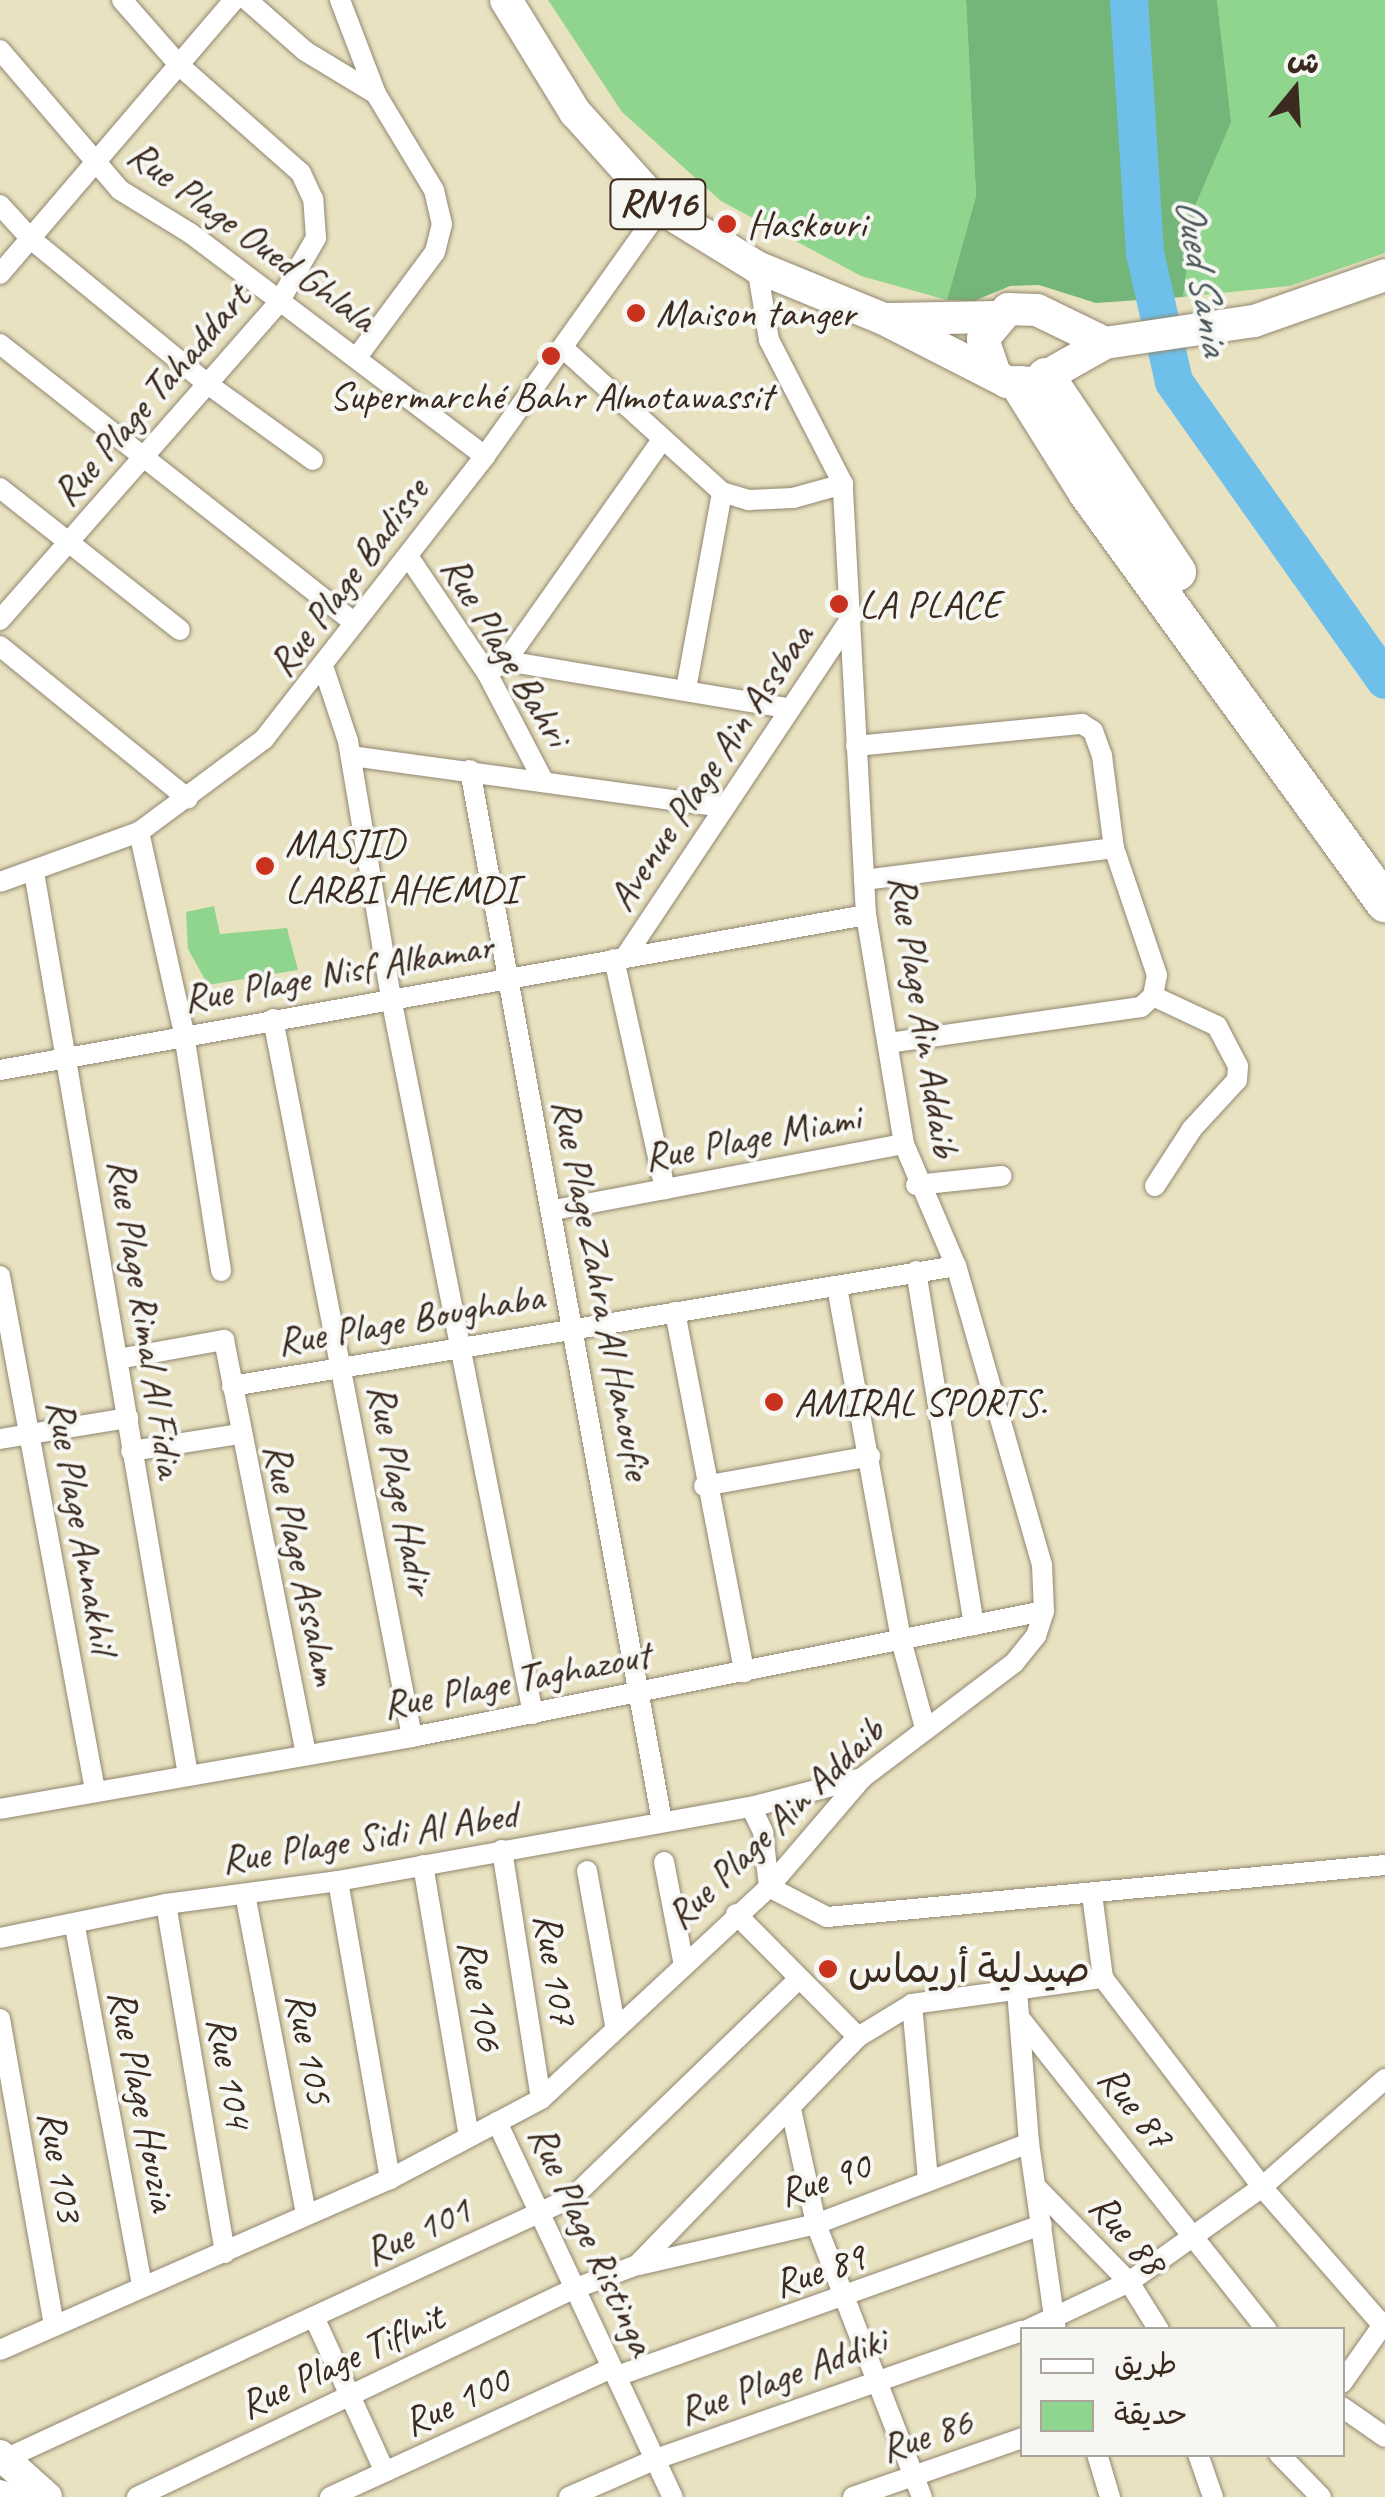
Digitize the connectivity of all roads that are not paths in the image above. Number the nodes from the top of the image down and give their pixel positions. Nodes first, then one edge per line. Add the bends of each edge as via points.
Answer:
1 (122, 0) edge
2 (234, 0) edge
3 (248, 0) edge
4 (340, 0) edge
5 (506, 0) edge
6 (0, 50) edge
7 (180, 66) junction
8 (376, 94) junction
9 (97, 166) junction
10 (0, 204) edge
11 (662, 208) junction
12 (31, 239) junction
13 (756, 267) junction
14 (0, 274) edge
15 (1385, 275) edge
16 (279, 302) junction
17 (996, 317) junction
18 (884, 319) junction
19 (1050, 319) junction
20 (1105, 343) junction
21 (0, 344) edge
22 (563, 348) junction
23 (357, 357) junction
24 (1028, 376) junction
25 (210, 385) junction
26 (661, 441) junction
27 (485, 456) junction
28 (147, 458) junction
29 (313, 460) dead end
30 (843, 484) junction
31 (0, 488) edge
32 (722, 492) junction
33 (69, 541) junction
34 (408, 556) junction
35 (853, 616) junction
36 (0, 620) edge
37 (354, 623) junction
38 (180, 630) dead end
39 (0, 646) edge
40 (506, 660) junction
41 (324, 669) junction
42 (487, 673) junction
43 (686, 689) junction
44 (786, 708) junction
45 (856, 746) junction
46 (352, 756) junction
47 (470, 770) junction
48 (544, 782) junction
49 (188, 799) junction
50 (725, 807) junction
51 (138, 832) junction
52 (1114, 848) junction
53 (1385, 863) edge
54 (34, 872) junction
55 (864, 880) junction
56 (0, 882) edge
57 (1385, 904) edge
58 (866, 915) junction
59 (620, 958) junction
60 (506, 978) junction
61 (391, 998) junction
62 (1147, 1002) junction
63 (273, 1019) junction
64 (184, 1034) junction
65 (888, 1042) junction
66 (68, 1056) junction
67 (0, 1070) edge
68 (904, 1144) junction
69 (1002, 1176) dead end
70 (916, 1185) junction
71 (1155, 1186) dead end
72 (665, 1189) junction
73 (554, 1210) junction
74 (956, 1266) junction
75 (221, 1271) dead end
76 (916, 1272) junction
77 (0, 1276) edge
78 (837, 1287) junction
79 (675, 1312) junction
80 (575, 1326) junction
81 (458, 1344) junction
82 (118, 1358) junction
83 (342, 1364) junction
84 (232, 1386) junction
85 (128, 1418) junction
86 (30, 1434) junction
87 (240, 1434) junction
88 (0, 1439) edge
89 (131, 1451) junction
90 (870, 1456) junction
91 (704, 1486) junction
92 (1044, 1611) junction
93 (974, 1626) junction
94 (902, 1640) junction
95 (744, 1672) junction
96 (642, 1692) junction
97 (534, 1714) junction
98 (926, 1728) junction
99 (412, 1737) junction
100 (306, 1754) junction
101 (188, 1775) junction
102 (862, 1778) junction
103 (95, 1790) junction
104 (751, 1807) junction
105 (0, 1809) edge
106 (662, 1820) junction
107 (502, 1850) junction
108 (664, 1862) dead end
109 (423, 1865) junction
110 (1385, 1865) edge
111 (587, 1871) dead end
112 (338, 1881) junction
113 (769, 1887) junction
114 (245, 1894) junction
115 (1092, 1894) junction
116 (166, 1904) junction
117 (736, 1914) junction
118 (75, 1927) junction
119 (0, 1938) edge
120 (683, 1961) junction
121 (1102, 1978) junction
122 (798, 1980) junction
123 (1017, 1990) junction
124 (912, 2004) junction
125 (0, 2018) edge
126 (1022, 2021) junction
127 (615, 2025) junction
128 (858, 2038) junction
129 (1385, 2079) edge
130 (540, 2099) junction
131 (792, 2109) junction
132 (497, 2122) junction
133 (470, 2136) junction
134 (1029, 2143) junction
135 (928, 2179) junction
136 (390, 2180) junction
137 (1262, 2187) junction
138 (1038, 2189) junction
139 (306, 2214) junction
140 (538, 2215) junction
141 (816, 2224) junction
142 (1042, 2225) junction
143 (1194, 2236) junction
144 (225, 2252) junction
145 (636, 2266) junction
146 (1130, 2282) junction
147 (142, 2286) junction
148 (576, 2288) junction
149 (843, 2300) junction
150 (314, 2317) junction
151 (54, 2325) junction
152 (1054, 2325) edge
153 (1158, 2327) edge
154 (1265, 2327) edge
155 (1384, 2327) edge
156 (1020, 2332) edge
157 (0, 2350) edge
158 (615, 2372) junction
159 (877, 2378) junction
160 (1345, 2379) edge
161 (349, 2396) junction
162 (1345, 2409) edge
163 (1385, 2437) edge
164 (1020, 2439) edge
165 (3, 2457) edge
166 (1098, 2457) edge
167 (1199, 2457) edge
168 (1285, 2457) edge
169 (656, 2459) junction
170 (385, 2472) junction
171 (919, 2487) edge
172 (0, 2490) edge
173 (22, 2497) edge
174 (38, 2497) edge
175 (46, 2497) edge
176 (136, 2497) edge
177 (330, 2497) edge
178 (569, 2497) edge
179 (673, 2497) edge
180 (853, 2497) edge
181 (1109, 2497) edge
182 (1212, 2497) edge
183 (1321, 2497) edge

1 - 7 street
2 - 7 street
3 - 8 street via 305,52
4 - 8 street
5 - 11 main road, RN16 via 575,112
6 - 9 street, Rue Plage Oued Ghlala
7 - 9 street
7 - 16 street, Rue Plage Tahaddart via 294,166 314,199 313,248
8 - 23 street via 434,190 442,224 435,252
9 - 12 street
9 - 16 street, Rue Plage Oued Ghlala
10 - 12 street
11 - 13 main road, RN16
11 - 22 street, Rue Plage Badisse
12 - 14 street
12 - 25 street
13 - 18 main road, RN16
13 - 30 street, Rue Plage Ain Addaib via 769,340
15 - 20 main road, RN16 via 1304,308
16 - 23 street, Rue Plage Oued Ghlala
16 - 25 street, Rue Plage Tahaddart
17 - 18 main road, RN16
17 - 19 main road, RN16 via 1023,307
17 - 24 main road via 984,339
18 - 24 main road, RN16
19 - 20 main road, RN16
19 - 24 main road via 1061,344
20 - 24 main road, RN16
21 - 28 street
22 - 26 street
22 - 27 street, Rue Plage Badisse
23 - 27 street, Rue Plage Oued Ghlala
24 - 53 highway via 1130,506
24 - 57 highway via 1087,492
25 - 28 street, Rue Plage Tahaddart
25 - 29 street
26 - 32 street
26 - 40 street
27 - 34 street, Rue Plage Badisse
28 - 33 street, Rue Plage Tahaddart
28 - 37 street
30 - 32 street via 792,498 749,500
30 - 35 street, Rue Plage Ain Addaib
31 - 33 street
32 - 43 street
33 - 36 street, Rue Plage Tahaddart
33 - 38 street
34 - 37 street, Rue Plage Badisse
34 - 42 street, Rue Plage Bahri
35 - 44 street, Avenue Plage Ain Assbaa
35 - 45 street, Rue Plage Ain Addaib
37 - 41 street, Rue Plage Badisse
39 - 49 street
40 - 42 street
40 - 43 street
41 - 46 street
41 - 49 street, Rue Plage Badisse via 264,739
42 - 48 street, Rue Plage Bahri
43 - 44 street
44 - 50 street, Avenue Plage Ain Assbaa
45 - 52 street via 1082,724 1093,731 1102,756
45 - 55 street, Rue Plage Ain Addaib
46 - 47 street
46 - 61 street
47 - 48 street
47 - 60 street, Rue Plage Zahra Al Hanoufie
48 - 50 street
49 - 51 street, Rue Plage Badisse
50 - 59 street, Avenue Plage Ain Assbaa
51 - 54 street, Rue Plage Badisse
51 - 64 street
52 - 55 street
52 - 62 street via 1152,951
54 - 56 street, Rue Plage Badisse
54 - 66 street, Rue Plage Rimal Al Fidia
55 - 58 street, Rue Plage Ain Addaib
58 - 59 street, Rue Plage Nisf Alkamar
58 - 65 street, Rue Plage Ain Addaib
59 - 60 street, Rue Plage Nisf Alkamar
59 - 72 street
60 - 61 street, Rue Plage Nisf Alkamar
60 - 73 street, Rue Plage Zahra Al Hanoufie
61 - 63 street, Rue Plage Nisf Alkamar
61 - 81 street
62 - 65 street
62 - 71 street via 1217,1026 1238,1066 1237,1080 1192,1128
63 - 64 street, Rue Plage Nisf Alkamar
63 - 83 street, Rue Plage Hadir
64 - 66 street, Rue Plage Nisf Alkamar
64 - 75 street
65 - 68 street, Rue Plage Ain Addaib
66 - 67 street, Rue Plage Nisf Alkamar
66 - 82 street, Rue Plage Rimal Al Fidia
68 - 70 street, Rue Plage Ain Addaib
68 - 72 street, Rue Plage Miami
69 - 70 street
70 - 74 street, Rue Plage Ain Addaib
72 - 73 street, Rue Plage Miami
73 - 80 street, Rue Plage Zahra Al Hanoufie
74 - 76 street, Rue Plage Boughaba
74 - 92 street, Rue Plage Ain Addaib via 1042,1565
76 - 78 street, Rue Plage Boughaba
76 - 93 street
77 - 86 street, Rue Plage Annakhil
78 - 79 street, Rue Plage Boughaba
78 - 90 street
79 - 80 street, Rue Plage Boughaba
79 - 91 street
80 - 81 street, Rue Plage Boughaba
80 - 96 street, Rue Plage Zahra Al Hanoufie
81 - 83 street, Rue Plage Boughaba
81 - 97 street
82 - 84 street, Rue Plage Assalam via 224,1340
82 - 85 street, Rue Plage Rimal Al Fidia
83 - 84 street, Rue Plage Boughaba
83 - 99 street, Rue Plage Hadir
84 - 87 street, Rue Plage Assalam
85 - 86 street
85 - 89 street, Rue Plage Rimal Al Fidia
86 - 88 street
86 - 103 street, Rue Plage Annakhil
87 - 89 street
87 - 100 street, Rue Plage Assalam
89 - 101 street, Rue Plage Rimal Al Fidia
90 - 91 street
90 - 94 street
91 - 95 street
92 - 93 street, Rue Plage Taghazout
92 - 98 street, Rue Plage Ain Addaib via 1036,1636 1014,1663
93 - 94 street, Rue Plage Taghazout
94 - 95 street, Rue Plage Taghazout
94 - 98 street
95 - 96 street, Rue Plage Taghazout
96 - 97 street, Rue Plage Taghazout
96 - 106 street, Rue Plage Zahra Al Hanoufie
97 - 99 street, Rue Plage Taghazout
98 - 102 street, Rue Plage Ain Addaib
99 - 100 street, Rue Plage Taghazout
100 - 101 street, Rue Plage Taghazout
101 - 103 street, Rue Plage Taghazout
102 - 104 street, Rue Plage Sidi Al Abed
102 - 113 street, Rue Plage Ain Addaib
103 - 105 street, Rue Plage Taghazout
104 - 106 street, Rue Plage Sidi Al Abed
104 - 113 street via 763,1832
106 - 107 street, Rue Plage Sidi Al Abed
107 - 109 street, Rue Plage Sidi Al Abed
107 - 130 street, Rue 107
108 - 120 street
109 - 112 street, Rue Plage Sidi Al Abed
109 - 133 street, Rue 106
110 - 115 street
111 - 127 street
112 - 114 street, Rue Plage Sidi Al Abed
112 - 136 street
113 - 115 street via 827,1917
113 - 117 street, Rue Plage Ain Addaib
114 - 116 street, Rue Plage Sidi Al Abed
114 - 139 street, Rue 105
115 - 121 street
116 - 118 street, Rue Plage Sidi Al Abed
116 - 144 street, Rue 104
117 - 120 street, Rue Plage Ain Addaib
117 - 122 street
118 - 119 street, Rue Plage Sidi Al Abed
118 - 147 street, Rue Plage Houzia
120 - 127 street, Rue Plage Ain Addaib
121 - 123 street
121 - 137 street
122 - 128 street
122 - 140 street, Rue 101 via 574,2197
123 - 124 street
123 - 126 street
124 - 128 street
124 - 135 street
125 - 151 street, Rue 103
126 - 134 street
126 - 143 street, Rue 87
127 - 130 street, Rue Plage Ain Addaib
128 - 131 street
129 - 137 street, Rue Plage Addiki
130 - 132 street, Rue Plage Ain Addaib
131 - 141 street
131 - 145 street
132 - 133 street, Rue Plage Ain Addaib
132 - 140 street, Rue Plage Ristinga
133 - 136 street, Rue Plage Ain Addaib
134 - 135 street, Rue 90
134 - 138 street
135 - 141 street, Rue 90
136 - 139 street, Rue Plage Ain Addaib
137 - 143 street, Rue Plage Addiki
137 - 155 street
138 - 142 street
138 - 146 street, Rue 88
139 - 144 street, Rue Plage Ain Addaib
140 - 148 street, Rue Plage Ristinga
140 - 150 street, Rue 101
141 - 145 street, Rue 90
141 - 149 street
142 - 149 street, Rue 89
142 - 152 street
143 - 146 street, Rue Plage Addiki
143 - 154 street, Rue 87
144 - 147 street, Rue Plage Ain Addaib
145 - 148 street, Rue 90
146 - 152 street, Rue Plage Addiki
146 - 153 street, Rue 88
147 - 151 street, Rue Plage Ain Addaib
148 - 158 street, Rue Plage Ristinga
148 - 161 street, Rue Plage Tiflnit
149 - 158 street, Rue 89
149 - 159 street
150 - 161 street
150 - 165 street, Rue 101
151 - 157 street, Rue Plage Ain Addaib
155 - 160 street
156 - 159 street, Rue Plage Addiki
158 - 169 street, Rue Plage Ristinga
158 - 170 street, Rue 100
159 - 169 street, Rue Plage Addiki
159 - 171 street
161 - 170 street
161 - 176 street, Rue Plage Tiflnit
162 - 163 street
164 - 171 street, Rue 86
165 - 175 street
166 - 181 street
167 - 182 street
168 - 183 street
169 - 178 street, Rue Plage Addiki
169 - 179 street, Rue Plage Ristinga
170 - 177 street, Rue 100
171 - 180 street, Rue 86
172 - 173 street
174 - 175 street

